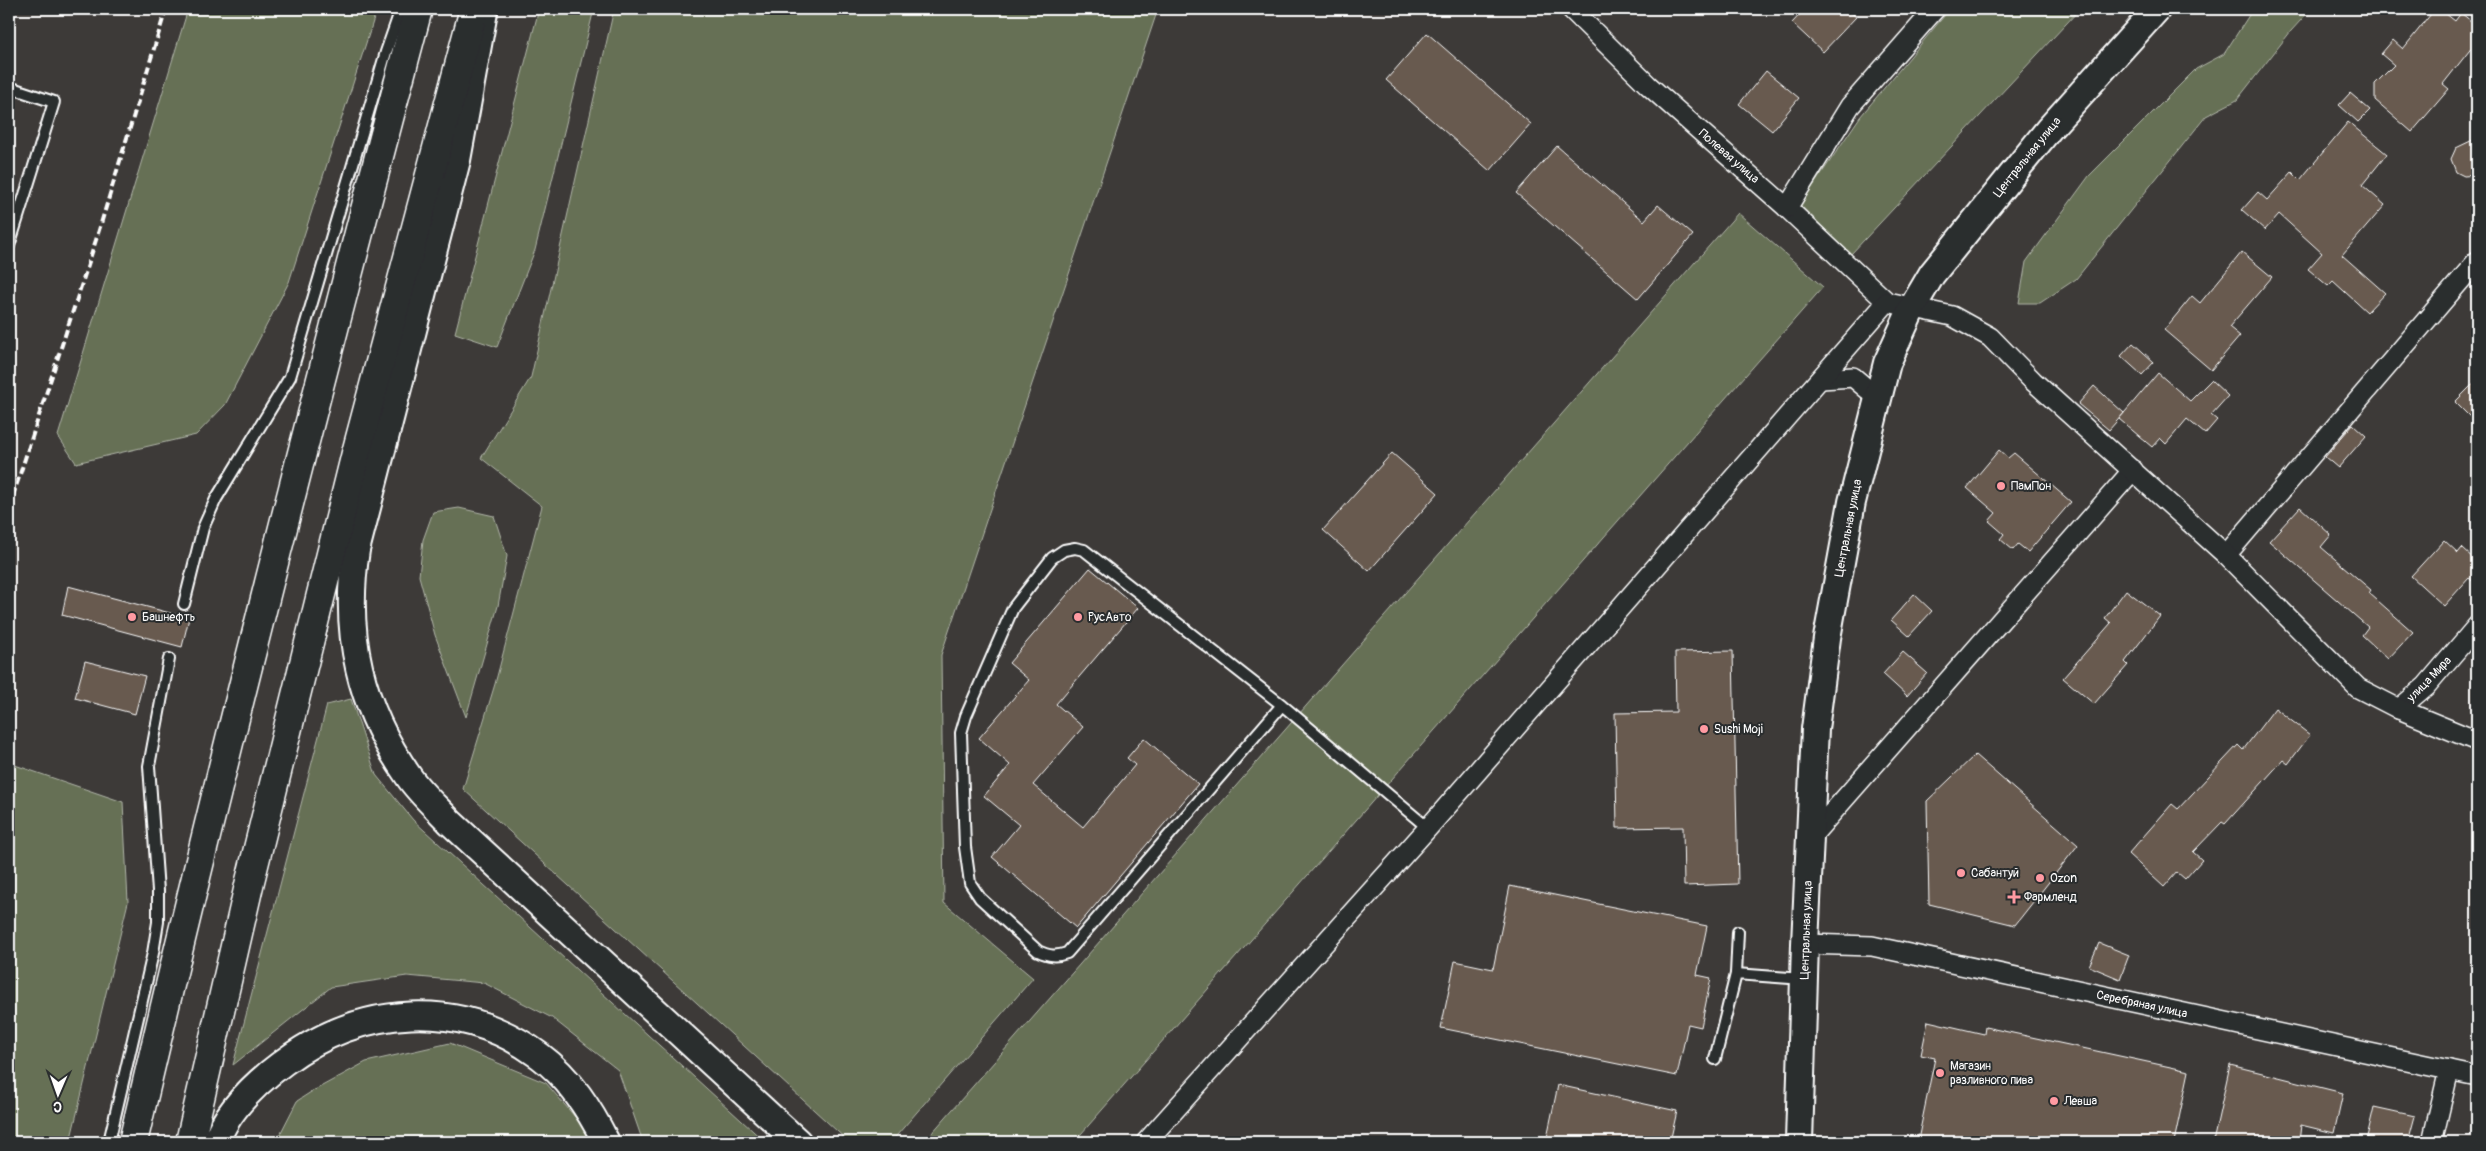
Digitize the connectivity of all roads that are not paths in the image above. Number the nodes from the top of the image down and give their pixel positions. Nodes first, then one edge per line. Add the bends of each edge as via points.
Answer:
1 (401, 9) edge
2 (418, 9) edge
3 (474, 9) edge
4 (485, 9) edge
5 (1571, 9) edge
6 (1935, 9) edge
7 (2158, 9) edge
8 (9, 87) edge
9 (1787, 208) junction
10 (9, 246) edge
11 (2477, 261) edge
12 (1900, 306) junction
13 (1821, 379) junction
14 (1878, 398) junction
15 (2133, 470) junction
16 (2226, 555) junction
17 (184, 604) dead end
18 (2477, 626) edge
19 (169, 659) dead end
20 (1282, 705) junction
21 (2399, 709) junction
22 (2477, 741) edge
23 (1428, 828) junction
24 (1810, 838) junction
25 (1738, 932) dead end
26 (1805, 944) junction
27 (1736, 974) junction
28 (1805, 979) junction
29 (1715, 1059) dead end
30 (2449, 1070) junction
31 (2477, 1076) edge
32 (109, 1142) edge
33 (133, 1142) edge
34 (190, 1142) edge
35 (216, 1142) edge
36 (606, 1142) edge
37 (798, 1142) edge
38 (1146, 1142) edge
39 (1799, 1142) edge
40 (2432, 1142) edge

1 - 17 lane via 290,377 216,499 203,528
2 - 33 highway via 295,471 195,874
3 - 34 highway via 356,453 250,881
4 - 37 main road via 457,160 356,550 351,584 352,624 361,683 380,730 409,778 450,822
5 - 9 street, Полевая улица via 1648,85
6 - 9 street via 1850,106
7 - 12 main road, Центральная улица via 2049,129 1932,274
8 - 10 lane via 54,102
9 - 12 street, Полевая улица
11 - 16 street
12 - 13 street
12 - 14 main road, Центральная улица
12 - 15 street via 1952,316 1990,337 2032,381
13 - 14 street via 1853,377
13 - 23 street
14 - 24 main road, Центральная улица via 1852,502 1827,638 1815,729
15 - 16 street
15 - 24 street
16 - 21 street via 2358,688
18 - 21 street, улица Мира via 2426,686
19 - 32 lane via 149,766 158,922
20 - 20 lane via 1067,953 1057,957 1038,951 980,898 970,883 964,847 962,743 966,716 1013,608 1052,558 1064,550 1084,550
20 - 23 lane
21 - 22 street
23 - 38 street
24 - 26 main road, Центральная улица
25 - 27 lane
26 - 28 main road, Центральная улица
26 - 30 street, Серебряная улица via 1872,946
27 - 28 lane
27 - 29 lane
28 - 39 main road, Центральная улица
30 - 31 street, Серебряная улица
30 - 40 street
35 - 36 main road via 232,1113 252,1089 294,1055 326,1036 367,1020 393,1015 469,1022 503,1035 540,1056 578,1094

